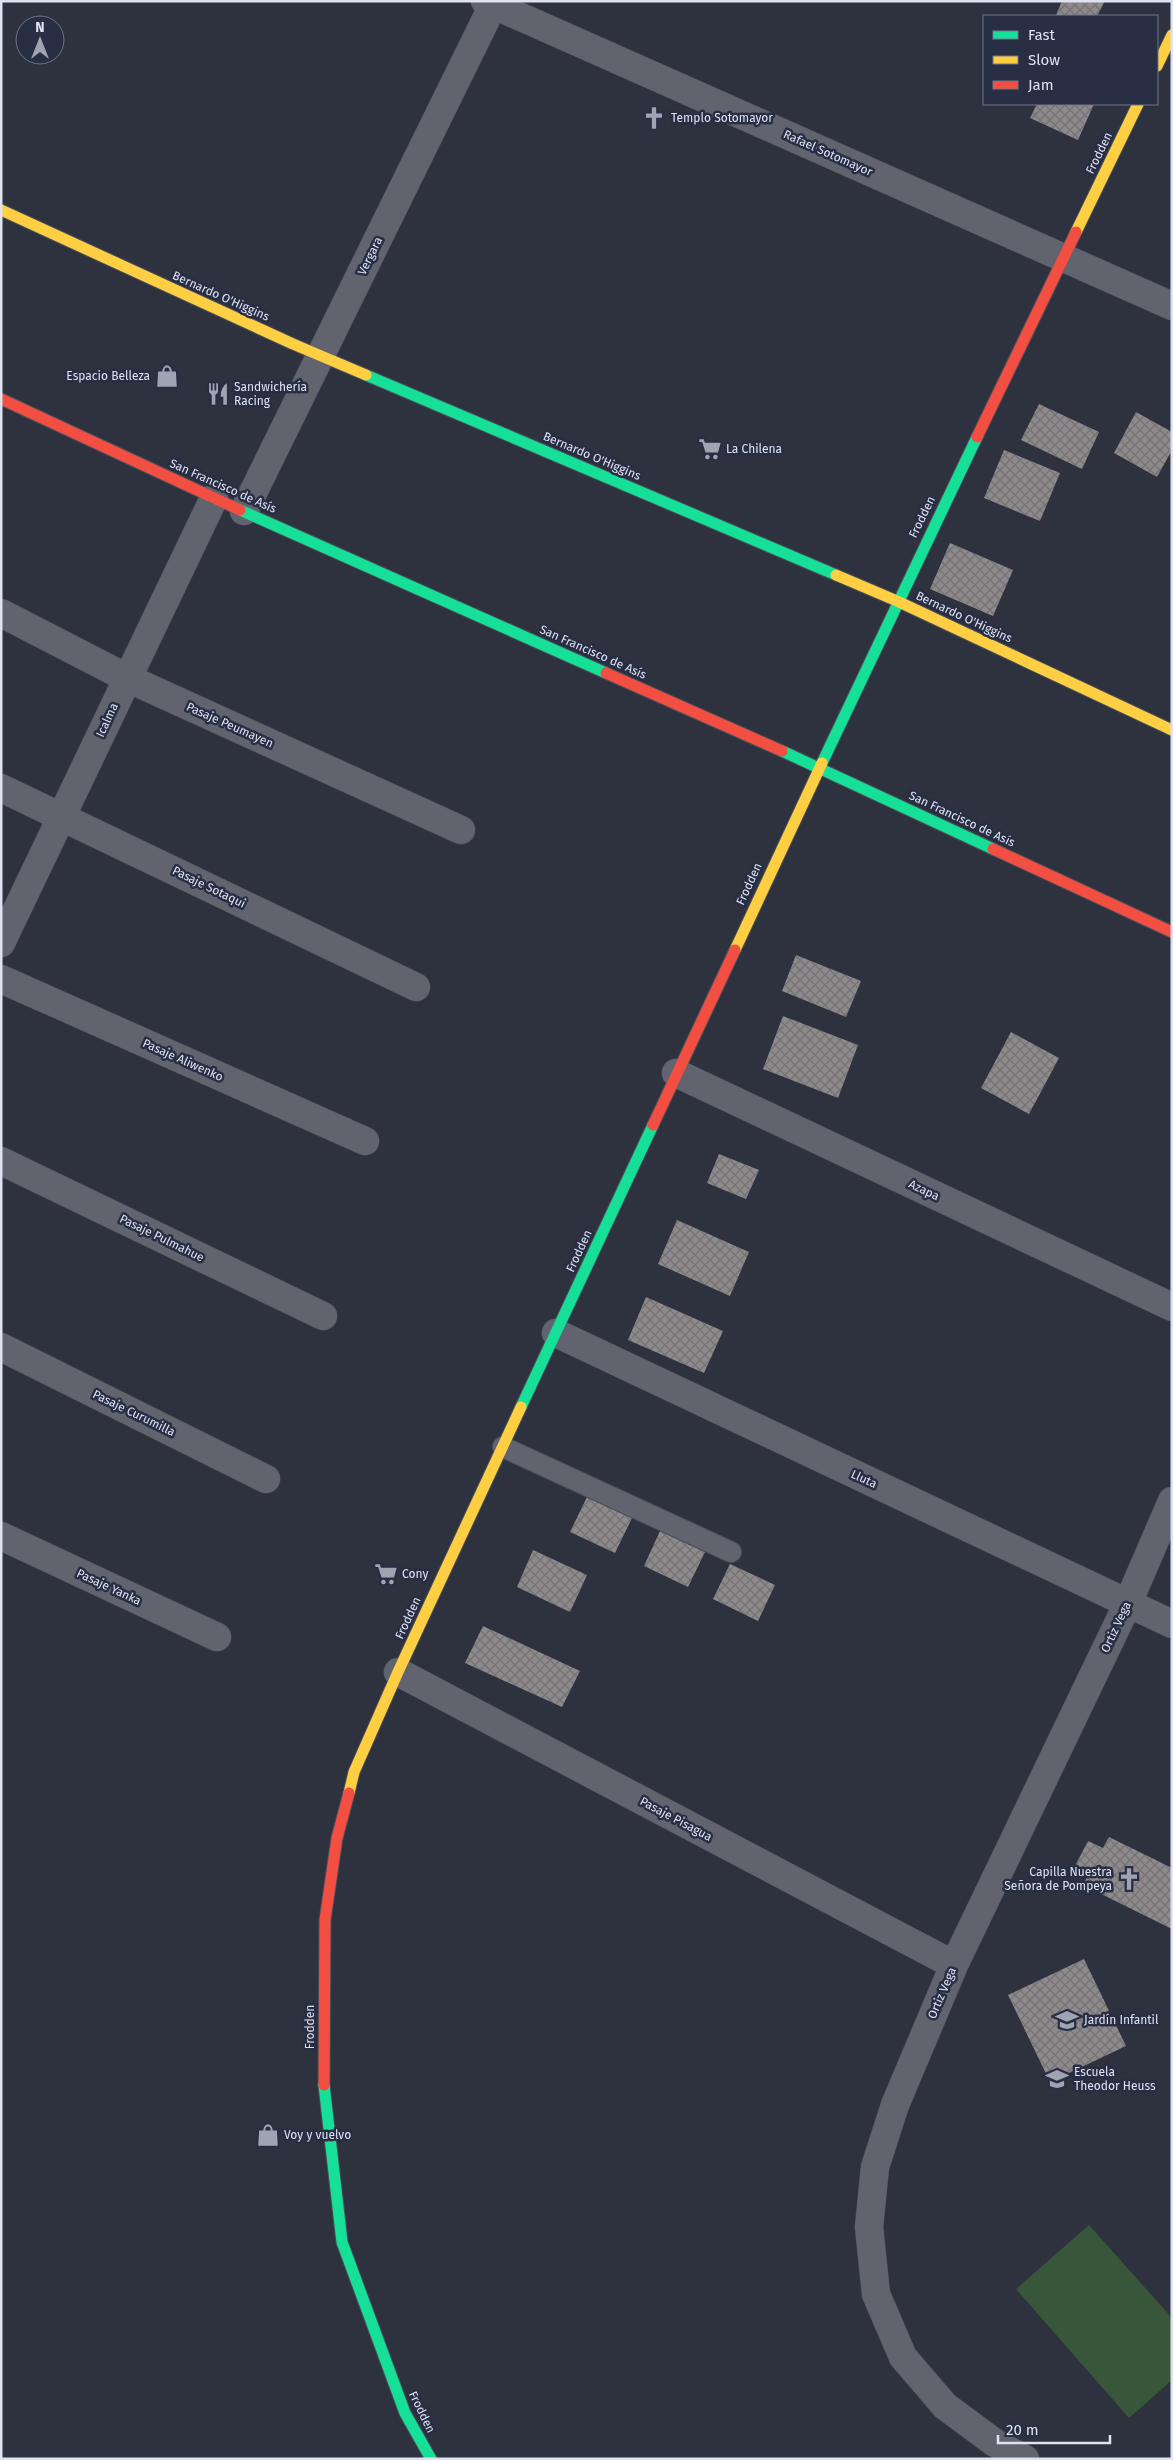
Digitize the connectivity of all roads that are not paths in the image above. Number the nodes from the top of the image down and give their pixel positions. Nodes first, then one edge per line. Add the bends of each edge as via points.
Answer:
1 (491, 3) edge
2 (1172, 35) edge
3 (1158, 64) edge
4 (1138, 105) edge
5 (1, 210) edge
6 (1064, 257) junction
7 (1172, 306) edge
8 (321, 356) junction
9 (1, 399) edge
10 (214, 498) junction
11 (244, 511) junction
12 (897, 601) junction
13 (1, 613) edge
14 (127, 678) junction
15 (1172, 730) edge
16 (818, 768) junction
17 (1, 788) edge
18 (61, 817) junction
19 (461, 830) dead end
20 (1172, 932) edge
21 (1, 943) edge
22 (1, 979) edge
23 (416, 987) dead end
24 (676, 1073) junction
25 (365, 1141) dead end
26 (1, 1161) edge
27 (1172, 1308) edge
28 (323, 1316) dead end
29 (556, 1333) junction
30 (1, 1347) edge
31 (503, 1447) junction
32 (266, 1479) dead end
33 (1172, 1501) edge
34 (1, 1536) edge
35 (731, 1552) dead end
36 (1128, 1603) junction
37 (1172, 1624) edge
38 (217, 1637) dead end
39 (398, 1672) junction
40 (954, 1965) junction
41 (432, 2459) edge
42 (1025, 2459) edge

1 - 6 street, Rafael Sotomayor
1 - 8 street, Vergara
2 - 3 main road
4 - 6 main road, Frodden
5 - 8 main road, Bernardo O'Higgins
6 - 7 street, Rafael Sotomayor
6 - 12 main road, Frodden
8 - 11 street, Vergara
8 - 12 main road, Bernardo O'Higgins
9 - 10 main road, San Francisco de Asís
10 - 11 main road, San Francisco de Asís
10 - 14 street, Icalma
11 - 16 main road, San Francisco de Asís
12 - 15 main road, Bernardo O'Higgins
12 - 16 main road, Frodden
13 - 14 street, Pasaje Peumayen
14 - 18 street, Icalma
14 - 19 street, Pasaje Peumayen
16 - 20 main road, San Francisco de Asís
16 - 24 main road, Frodden
17 - 18 street, Pasaje Sotaqui
18 - 21 street, Icalma
18 - 23 street, Pasaje Sotaqui
22 - 25 street, Pasaje Aliwenko
24 - 27 street, Azapa
24 - 29 main road, Frodden
26 - 28 street, Pasaje Pulmahue
29 - 31 main road, Frodden
29 - 36 street, Lluta
30 - 32 street, Pasaje Curumilla
31 - 35 lane
31 - 39 main road, Frodden
33 - 36 street, Ortiz Vega
34 - 38 street, Pasaje Yanka
36 - 37 street, Lluta
36 - 40 street, Ortiz Vega
39 - 40 street, Pasaje Pisagua
39 - 41 main road, Frodden via 354,1772 337,1838 325,1920 324,2094 342,2242 368,2320 405,2412
40 - 42 street, Ortiz Vega via 895,2105 875,2167 868,2227 876,2294 903,2357 945,2406 996,2443

